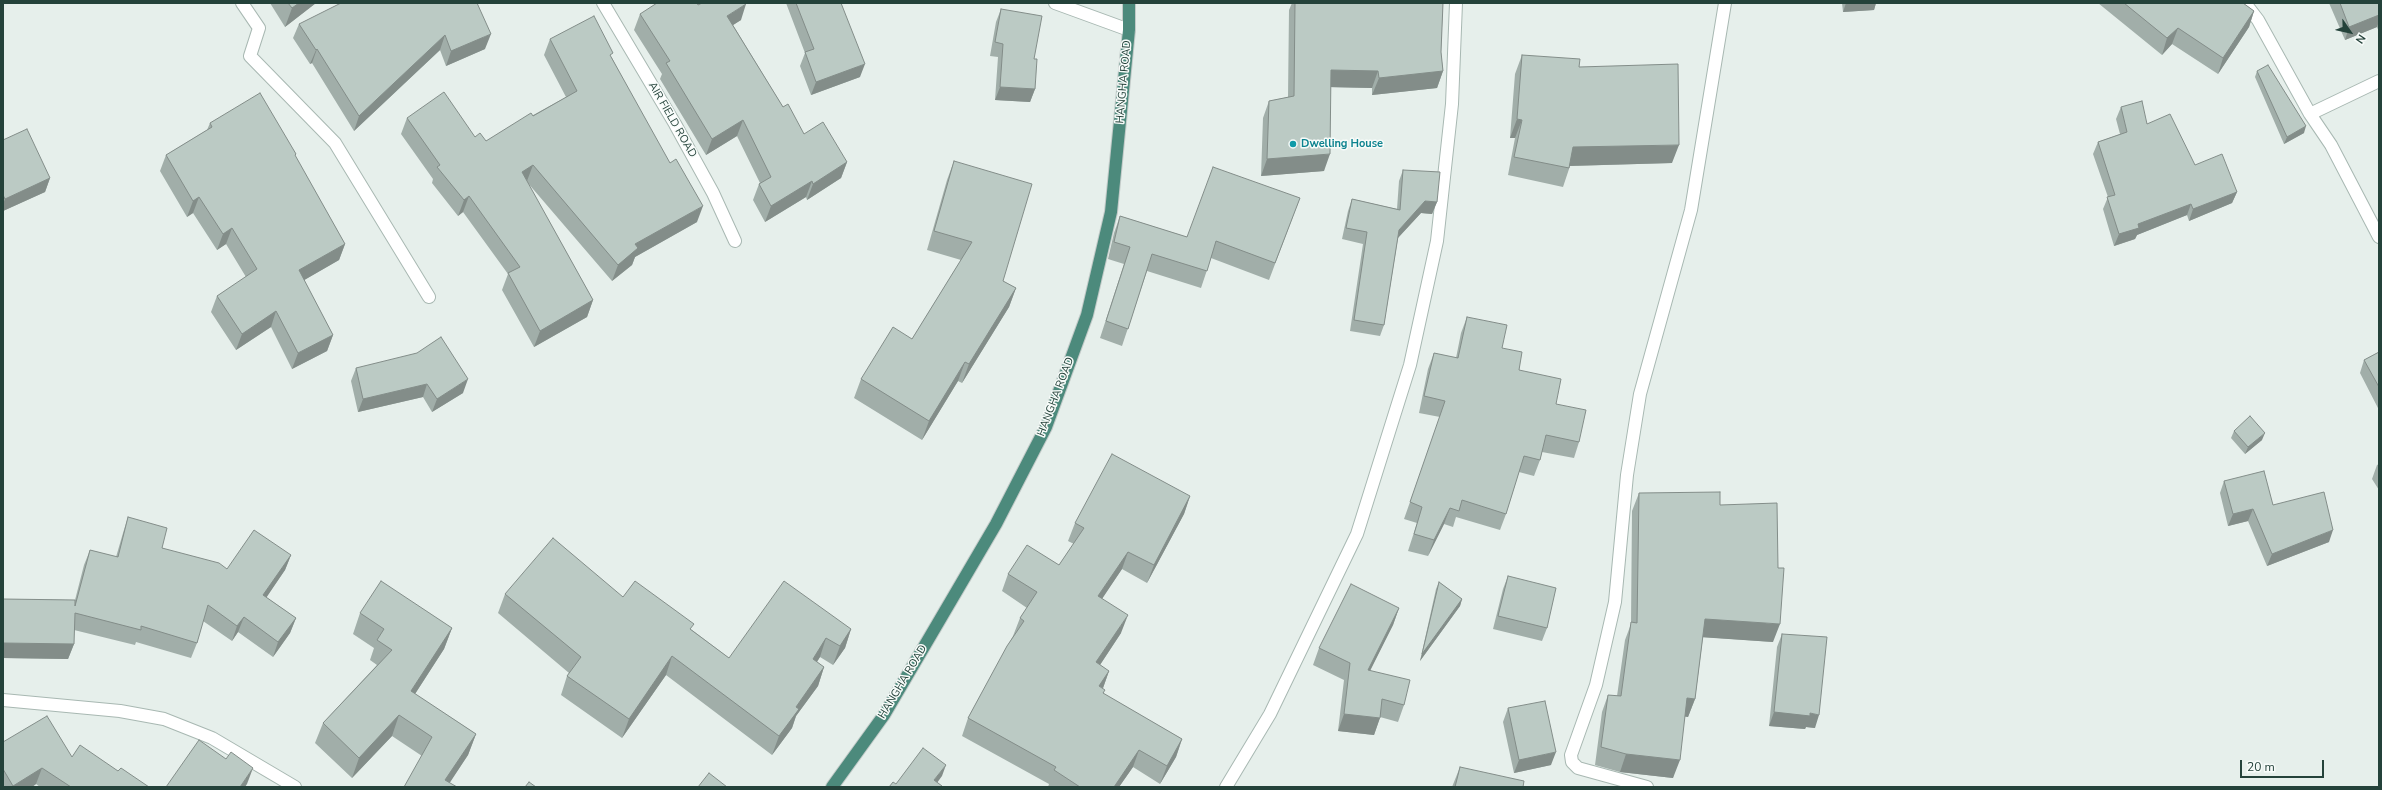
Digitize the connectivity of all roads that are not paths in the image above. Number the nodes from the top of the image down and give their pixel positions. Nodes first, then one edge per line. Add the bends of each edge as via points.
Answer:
1 (242, 3) edge
2 (603, 3) edge
3 (1055, 3) edge
4 (1129, 3) edge
5 (1456, 3) edge
6 (1725, 3) edge
7 (2245, 3) edge
8 (1129, 30) junction
9 (2379, 81) edge
10 (2310, 114) junction
11 (2379, 237) edge
12 (735, 241) dead end
13 (429, 297) dead end
14 (3, 700) edge
15 (296, 787) edge
16 (832, 787) edge
17 (1226, 787) edge
18 (1647, 787) edge

1 - 13 street via 259,28 250,56 334,143
2 - 12 street, AIR FIELD ROAD via 675,124
3 - 8 street
4 - 8 highway, HANGHA ROAD
5 - 17 street via 1452,104 1437,240 1410,365 1357,534 1270,714
6 - 18 street via 1691,210 1640,394 1627,475 1615,602 1596,685 1571,755 1572,762 1578,768
7 - 10 street via 2258,20
8 - 16 highway, HANGHA ROAD via 1112,212 1087,316 1046,427 996,524 884,715
9 - 10 street
10 - 11 street via 2331,145
14 - 15 street via 120,711 164,719 212,738

